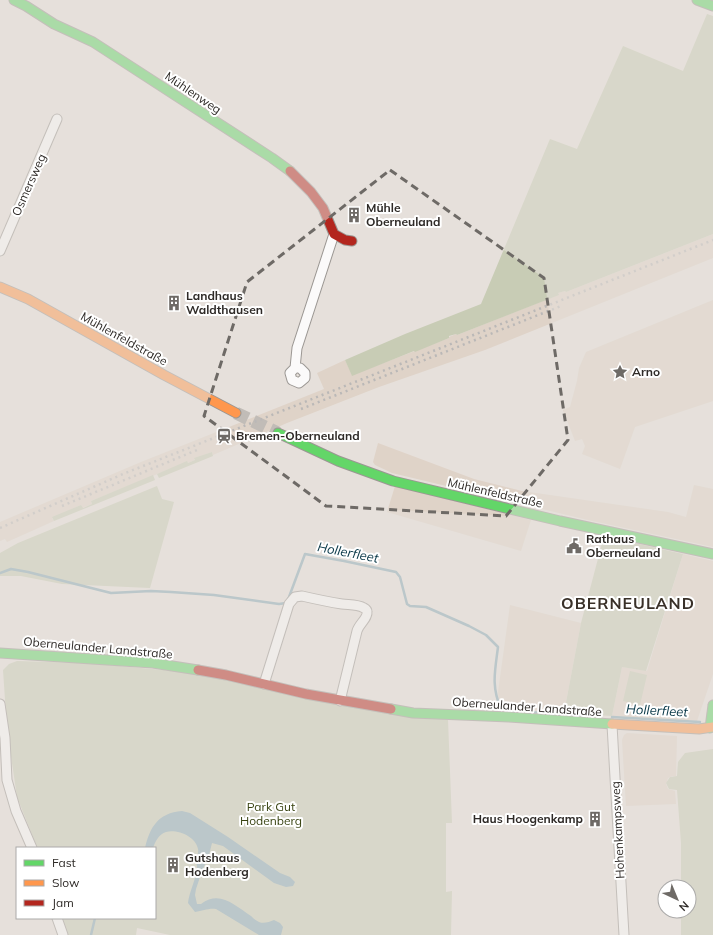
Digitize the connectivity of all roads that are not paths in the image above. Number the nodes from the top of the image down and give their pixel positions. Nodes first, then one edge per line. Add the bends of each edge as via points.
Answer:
1 (14, 0) edge
2 (697, 0) edge
3 (713, 6) edge
4 (58, 119) dead end
5 (334, 234) junction
6 (352, 241) dead end
7 (0, 251) edge
8 (0, 287) edge
9 (295, 368) dead end
10 (236, 413) tunnel mouth
11 (278, 433) tunnel mouth
12 (713, 554) edge
13 (0, 653) edge
14 (264, 684) junction
15 (340, 701) junction
16 (0, 704) edge
17 (713, 705) edge
18 (612, 725) junction
19 (712, 727) edge
20 (32, 847) edge
21 (57, 919) edge
22 (64, 935) edge
23 (624, 935) edge

1 - 5 street, Mühlenweg via 54,24 93,42 272,158 311,192 323,208
2 - 3 street
4 - 7 street, Osmersweg
5 - 6 street
5 - 9 street via 296,348
8 - 10 street, Mühlenfeldstraße via 28,299
11 - 12 street, Mühlenfeldstraße via 338,461 394,481
13 - 14 street, Oberneulander Landstraße via 153,663
14 - 15 street, Oberneulander Landstraße
14 - 15 street via 289,604 295,597 353,604 364,608 367,615 357,631
15 - 18 street, Oberneulander Landstraße via 413,713
16 - 20 street via 7,780 16,811
17 - 19 street
18 - 19 street, Oberneulander Landstraße via 699,729
18 - 23 street, Hohenkampsweg
21 - 22 street

